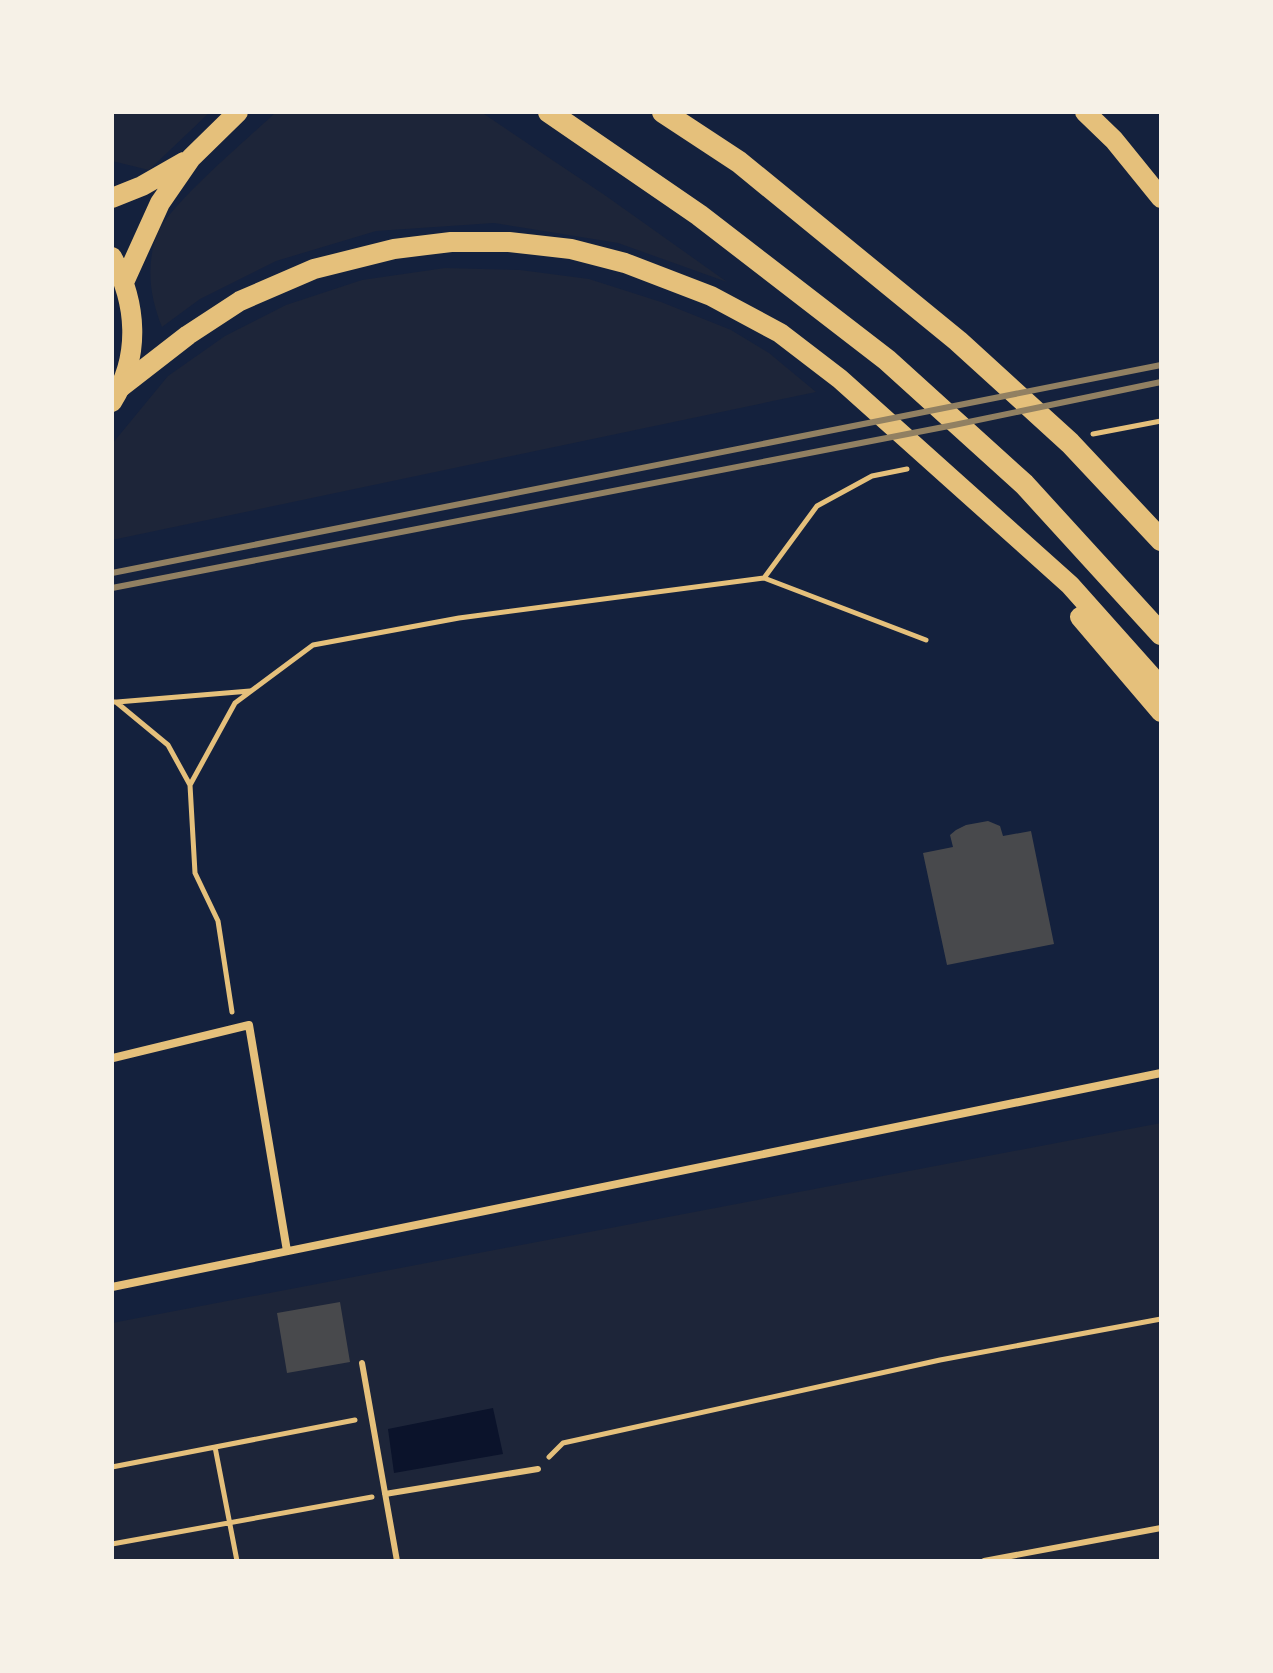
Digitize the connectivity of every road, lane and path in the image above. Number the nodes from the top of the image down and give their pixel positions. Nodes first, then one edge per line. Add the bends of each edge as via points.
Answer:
1 (238, 112) edge
2 (549, 112) edge
3 (663, 112) edge
4 (1085, 112) edge
5 (191, 158) junction
6 (112, 198) edge
7 (1161, 198) edge
8 (112, 257) edge
9 (125, 280) junction
10 (117, 394) edge
11 (1000, 523) junction
12 (1161, 540) edge
13 (1161, 634) edge
14 (926, 640) dead end
15 (1161, 687) edge
16 (251, 691) junction
17 (114, 702) edge
18 (1161, 712) edge
19 (190, 785) junction
20 (234, 1028) junction
21 (113, 1058) edge
22 (1161, 1073) edge
23 (287, 1251) junction
24 (112, 1287) edge
25 (1161, 1319) edge
26 (362, 1363) dead end
27 (372, 1416) junction
28 (215, 1447) junction
29 (112, 1467) edge
30 (538, 1469) joint
31 (385, 1494) junction
32 (230, 1522) junction
33 (1161, 1528) edge
34 (112, 1544) edge
35 (237, 1561) edge
36 (397, 1561) edge
37 (984, 1561) edge

1 - 5 main road
2 - 13 highway via 699,215 887,360 1024,484
3 - 12 highway via 739,162 958,341 1070,443
4 - 7 main road
5 - 6 main road
5 - 9 main road via 160,203
8 - 9 main road
9 - 10 main road via 133,316 131,352
10 - 11 main road via 188,335 240,301 314,269 394,249 451,242 571,249 711,296 780,333 840,379
11 - 15 main road via 1070,585
11 - 18 main road
14 - 16 path via 764,578 459,618 313,645
16 - 17 path
16 - 19 path via 235,703
17 - 19 path via 168,745
19 - 20 path via 195,873 218,921
20 - 21 street
20 - 23 street via 249,1025
22 - 23 street
23 - 24 street
25 - 30 path via 940,1360 563,1443
26 - 27 lane
27 - 28 path
27 - 31 lane
28 - 29 path
28 - 32 path
30 - 31 lane
31 - 32 path
31 - 36 lane
32 - 34 path
32 - 35 path
33 - 37 lane

